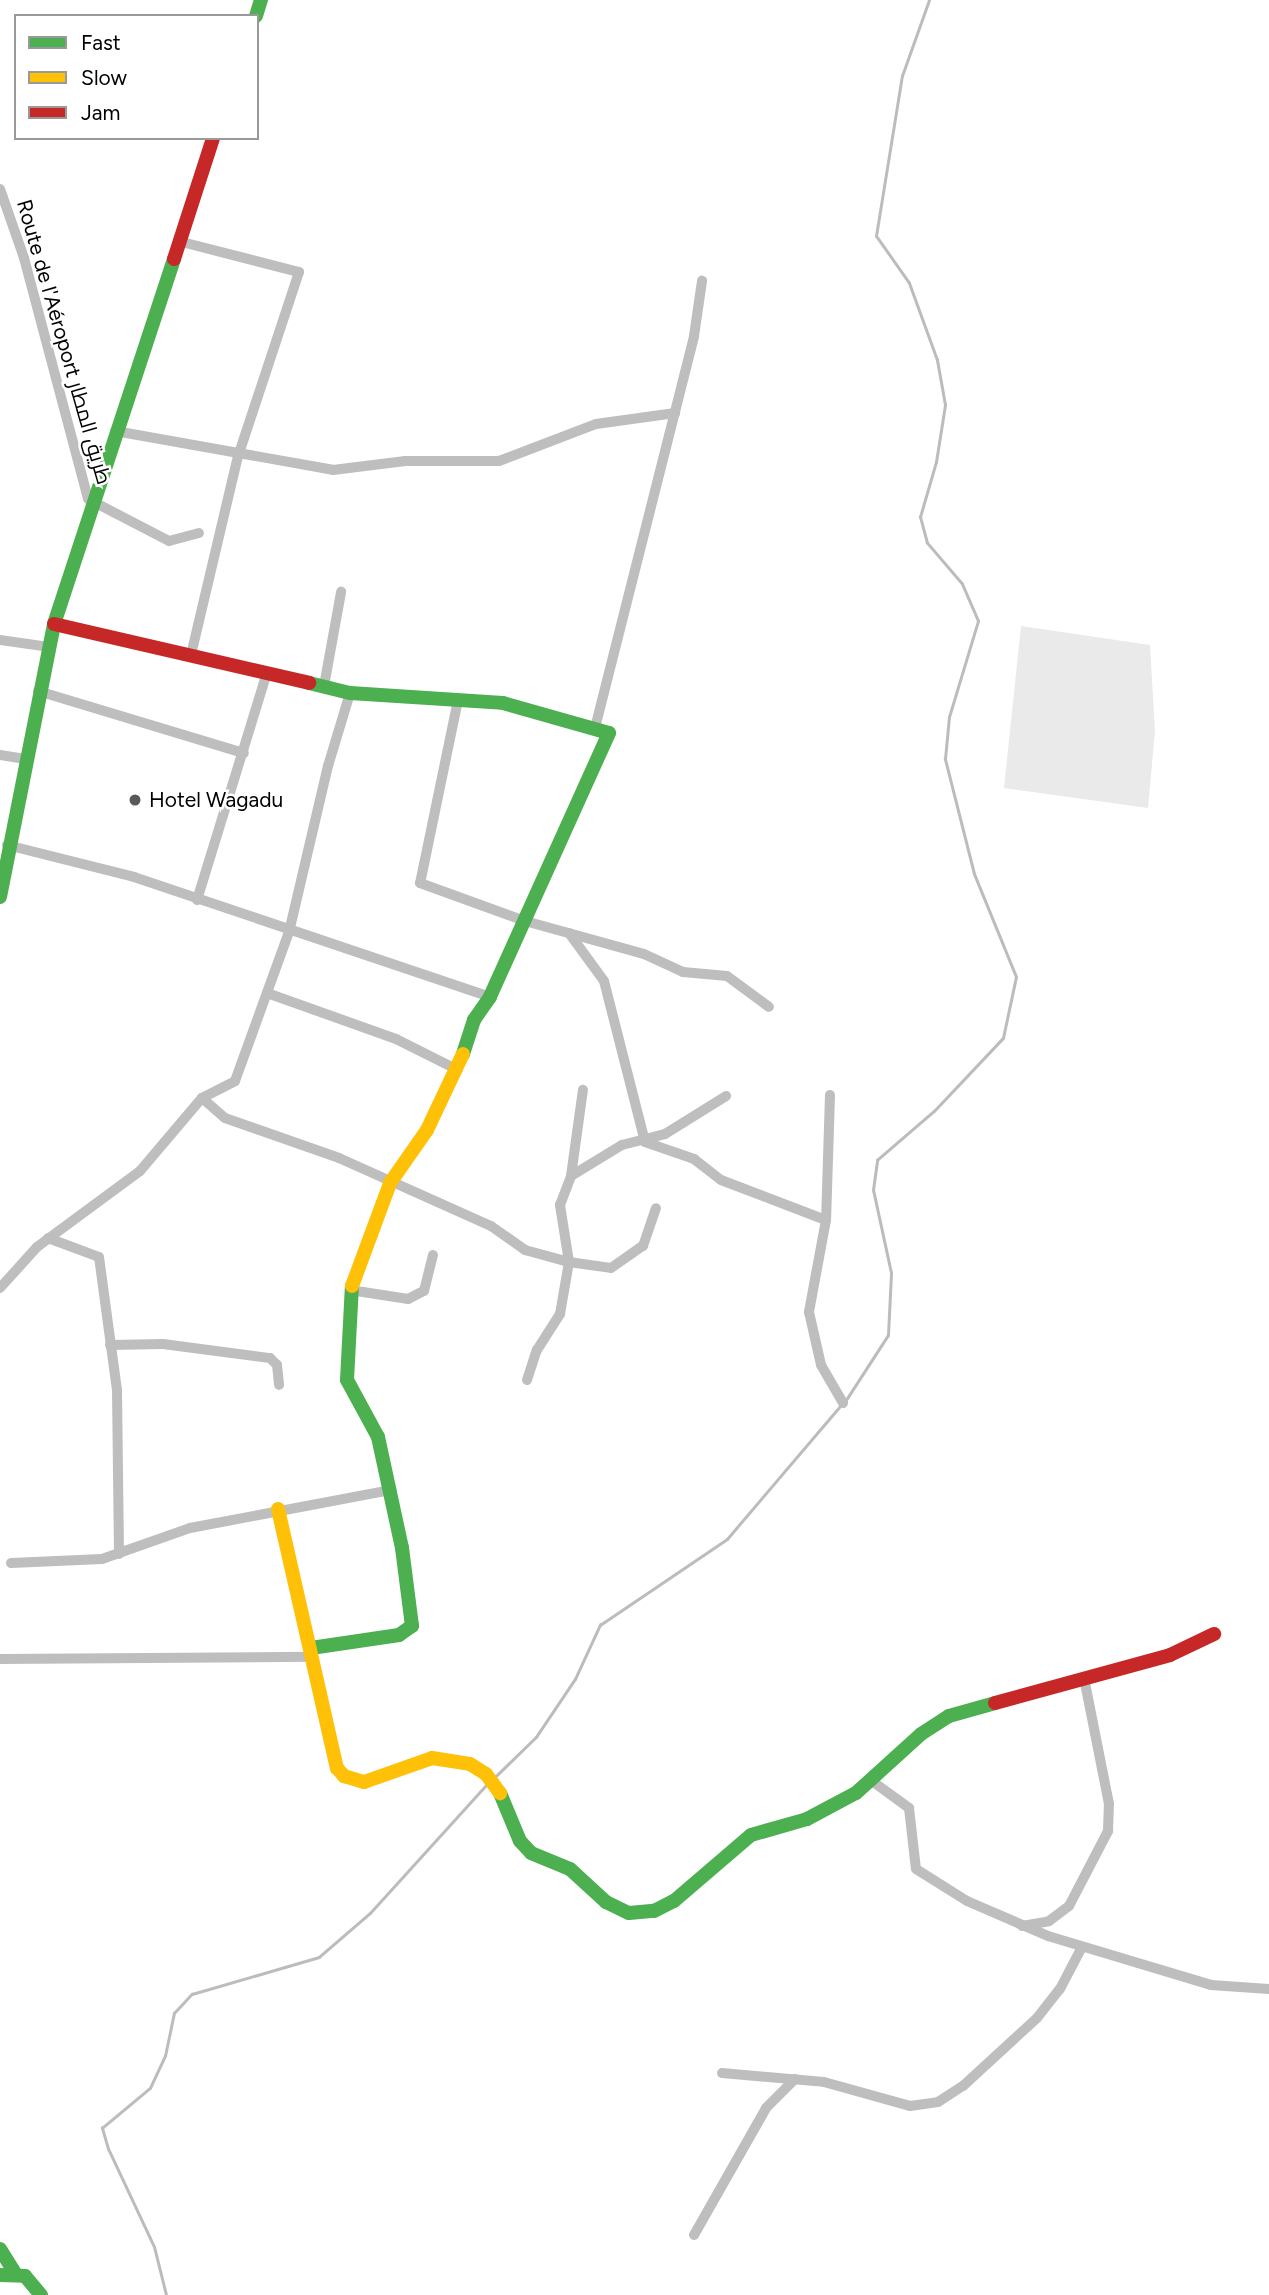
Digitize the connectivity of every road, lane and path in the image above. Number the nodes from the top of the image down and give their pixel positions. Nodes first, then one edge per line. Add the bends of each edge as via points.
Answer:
1 (213, 140) edge
2 (0, 189) edge
3 (178, 242) junction
4 (702, 281) dead end
5 (675, 412) junction
6 (115, 431) junction
7 (238, 456) junction
8 (92, 504) junction
9 (198, 533) dead end
10 (341, 592) dead end
11 (54, 624) junction
12 (0, 640) edge
13 (49, 647) junction
14 (191, 655) junction
15 (267, 673) junction
16 (324, 686) junction
17 (38, 691) junction
18 (350, 693) junction
19 (458, 701) junction
20 (595, 728) junction
21 (244, 753) junction
22 (0, 755) edge
23 (24, 760) junction
24 (7, 845) junction
25 (0, 897) edge
26 (197, 900) junction
27 (525, 921) junction
28 (289, 932) junction
29 (569, 933) junction
30 (267, 993) junction
31 (490, 997) junction
32 (769, 1007) dead end
33 (458, 1070) junction
34 (583, 1090) dead end
35 (726, 1096) dead end
36 (830, 1096) dead end
37 (202, 1098) junction
38 (645, 1142) junction
39 (571, 1176) junction
40 (390, 1183) junction
41 (656, 1208) dead end
42 (826, 1220) junction
43 (48, 1238) junction
44 (433, 1255) dead end
45 (569, 1262) junction
46 (0, 1288) edge
47 (350, 1290) junction
48 (110, 1345) junction
49 (527, 1380) dead end
50 (279, 1385) dead end
51 (844, 1403) dead end
52 (391, 1489) junction
53 (278, 1509) junction
54 (119, 1554) junction
55 (11, 1563) dead end
56 (1214, 1634) dead end
57 (312, 1653) junction
58 (0, 1659) edge
59 (1084, 1678) junction
60 (872, 1781) junction
61 (1020, 1926) junction
62 (1082, 1947) junction
63 (1269, 1989) edge
64 (722, 2073) dead end
65 (795, 2079) junction
66 (694, 2235) dead end
67 (0, 2249) edge
68 (15, 2273) junction
69 (0, 2275) edge
70 (41, 2295) edge

1 - 3 street
2 - 8 street, Route de l'Aéroport طريق المطار via 24,258 79,479
3 - 6 street
3 - 7 street via 299,272
4 - 5 street
5 - 7 street via 596,424 499,461 405,461 333,470
5 - 20 street
6 - 7 street
6 - 8 street
7 - 14 street
8 - 9 street via 169,541
8 - 11 street
10 - 16 street
11 - 13 street
11 - 14 street
12 - 13 street
13 - 17 street
14 - 15 street
15 - 16 street
15 - 21 street
16 - 18 street
17 - 21 street
17 - 23 street
18 - 19 street
18 - 28 street
19 - 20 street via 503,703
19 - 27 street via 420,883
20 - 27 street via 609,733
21 - 26 street
22 - 23 street
23 - 24 street
24 - 25 street
24 - 26 street via 134,877
26 - 28 street
27 - 29 street
27 - 31 street
28 - 30 street
28 - 31 street
29 - 32 street via 644,954 683,972 727,976
29 - 38 street via 604,981
30 - 33 street via 396,1040
30 - 37 street via 235,1081
31 - 33 street via 474,1020
33 - 40 street via 427,1130
34 - 39 street
35 - 38 street
36 - 42 street
37 - 40 street via 225,1118 339,1158
37 - 43 street via 139,1171
38 - 39 street via 622,1145
38 - 42 street via 694,1159 721,1180
39 - 45 street via 560,1205
40 - 45 street via 491,1226 525,1250
40 - 47 street
41 - 45 street via 643,1246 611,1268
42 - 51 street via 810,1312 821,1365
43 - 46 street
43 - 48 street via 99,1257
44 - 47 street via 424,1291 408,1298
45 - 49 street via 560,1314 537,1350
47 - 52 street via 347,1380 378,1437
48 - 50 street via 153,1343 270,1358 277,1365
48 - 54 street via 117,1390
52 - 53 street
52 - 57 street via 412,1626 399,1635
53 - 54 street via 190,1528
53 - 57 street
54 - 55 street via 103,1559
56 - 59 street via 1170,1656
57 - 58 street
57 - 60 street via 337,1768 344,1776 364,1782 432,1758 470,1764 486,1774 499,1791 520,1841 531,1853 570,1869 606,1902 629,1913 654,1911 674,1901 751,1835 807,1819
59 - 60 street via 948,1716 921,1734
59 - 61 street via 1109,1804 1108,1831 1069,1906 1049,1922
60 - 61 street via 909,1808 916,1869 967,1901
61 - 62 street
62 - 63 street via 1211,1985
62 - 65 street via 1060,1989 1037,2018 963,2087 938,2102 910,2106 824,2082
64 - 65 street
65 - 66 street via 766,2108
67 - 68 street
68 - 69 street
68 - 70 street via 34,2282

